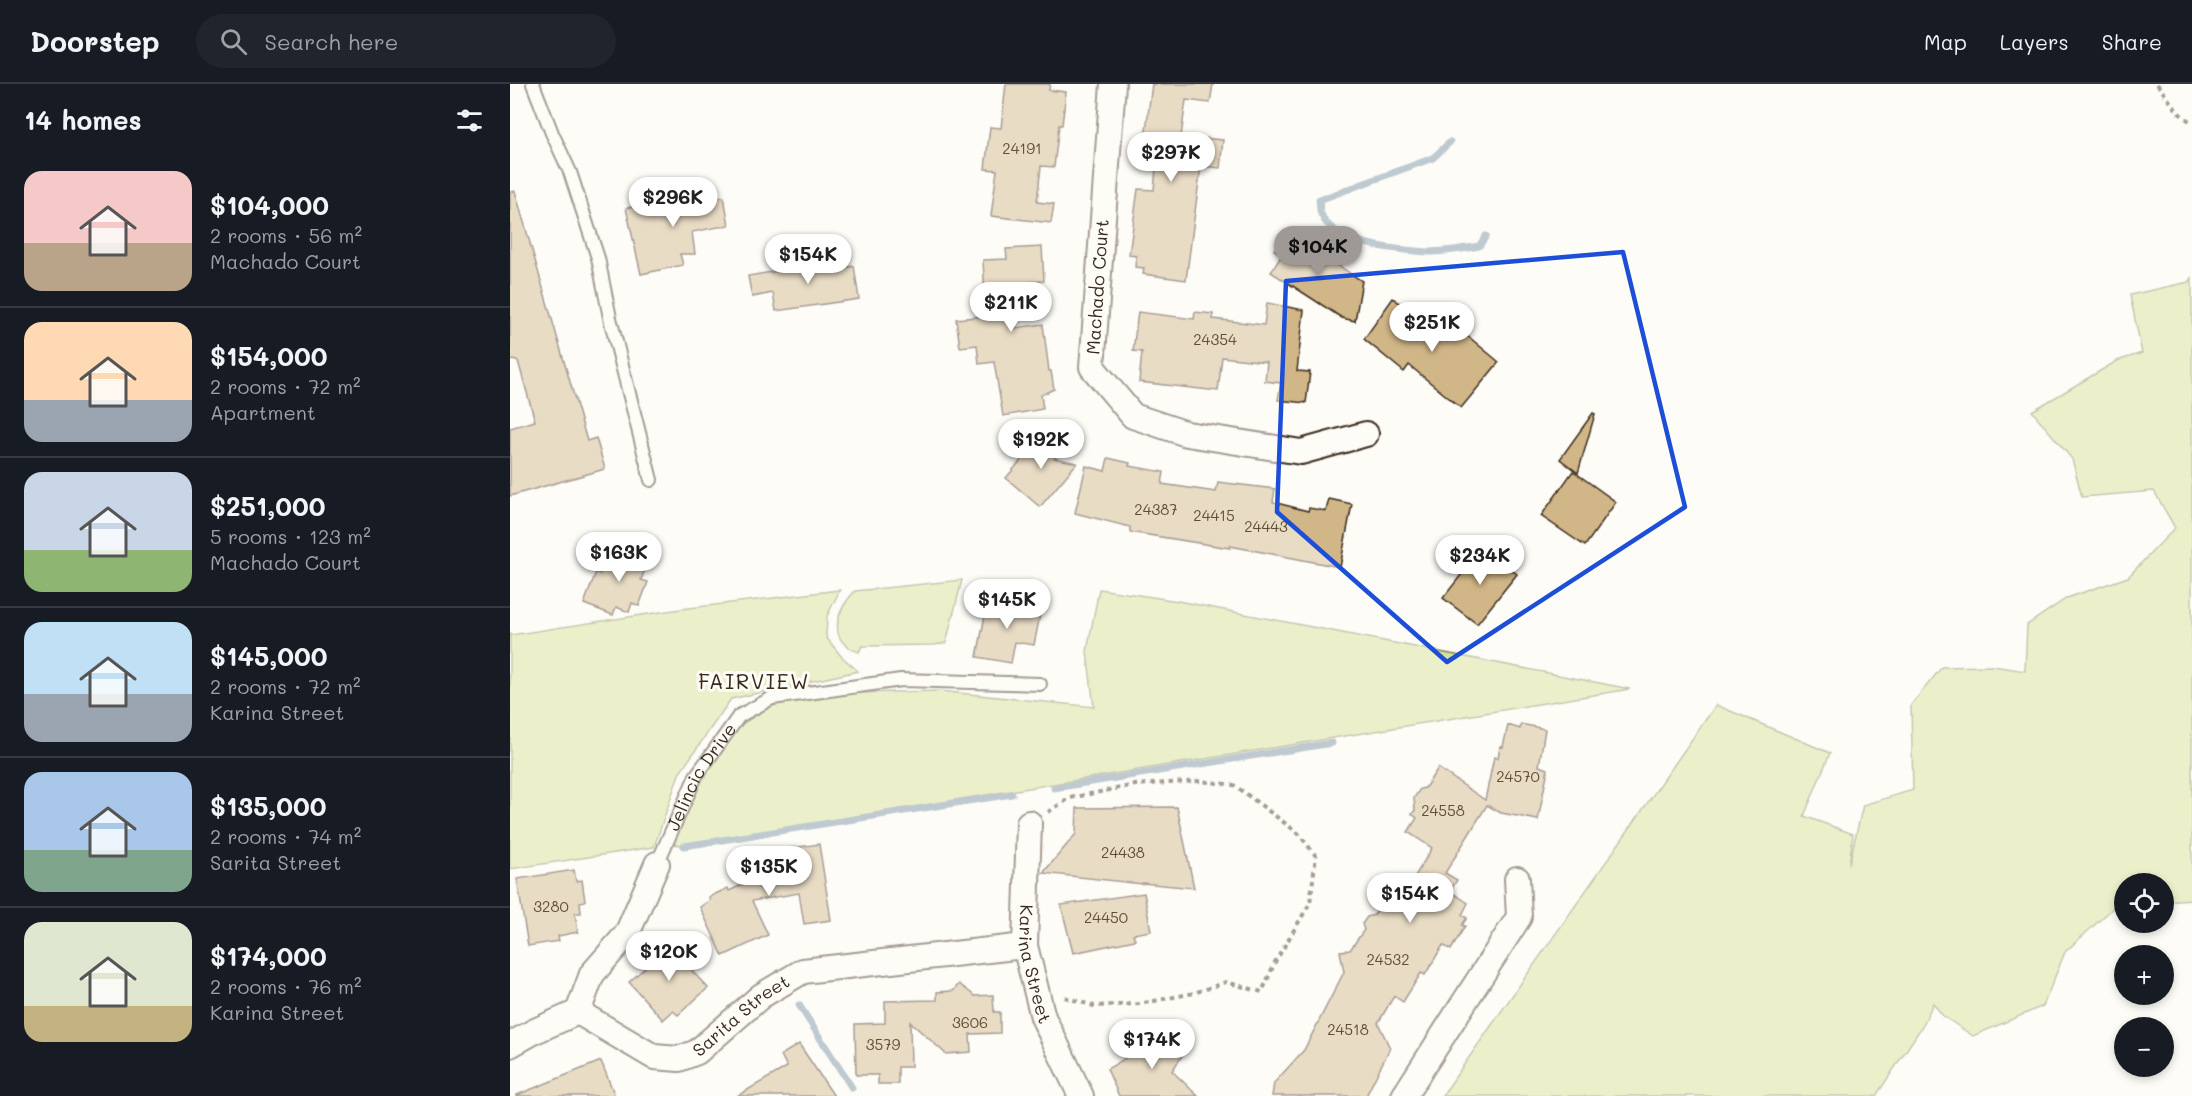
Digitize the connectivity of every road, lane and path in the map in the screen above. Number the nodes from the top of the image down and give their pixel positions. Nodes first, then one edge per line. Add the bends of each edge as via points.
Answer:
1 (533, 84) edge
2 (1113, 84) edge
3 (2157, 84) edge
4 (2192, 123) edge
5 (1366, 434) dead end
6 (651, 480) dead end
7 (1040, 684) dead end
8 (1029, 823) joint
9 (657, 864) joint
10 (1517, 879) dead end
11 (1025, 946) junction
12 (1036, 990) junction
13 (578, 1012) junction
14 (510, 1046) edge
15 (1081, 1096) edge
16 (1404, 1096) edge

1 - 6 lane via 570,172 598,258
2 - 5 street, Machado Court via 1092,367 1133,416 1187,434 1301,452
3 - 4 path
7 - 9 lane, Jelincic Drive via 901,680 772,698 739,716 696,776
8 - 11 street, Karina Street
8 - 12 path via 1070,798 1135,785 1201,780 1234,785 1298,833 1316,856 1310,903 1262,992 1226,982 1139,1004 1094,1005
9 - 13 street, Jelincic Drive via 627,934 592,974
10 - 16 street via 1519,917
11 - 12 street, Karina Street
11 - 13 street, Sarita Street via 803,971 760,996 697,1052 679,1059 654,1057
12 - 15 street, Karina Street via 1043,1017
13 - 14 street

